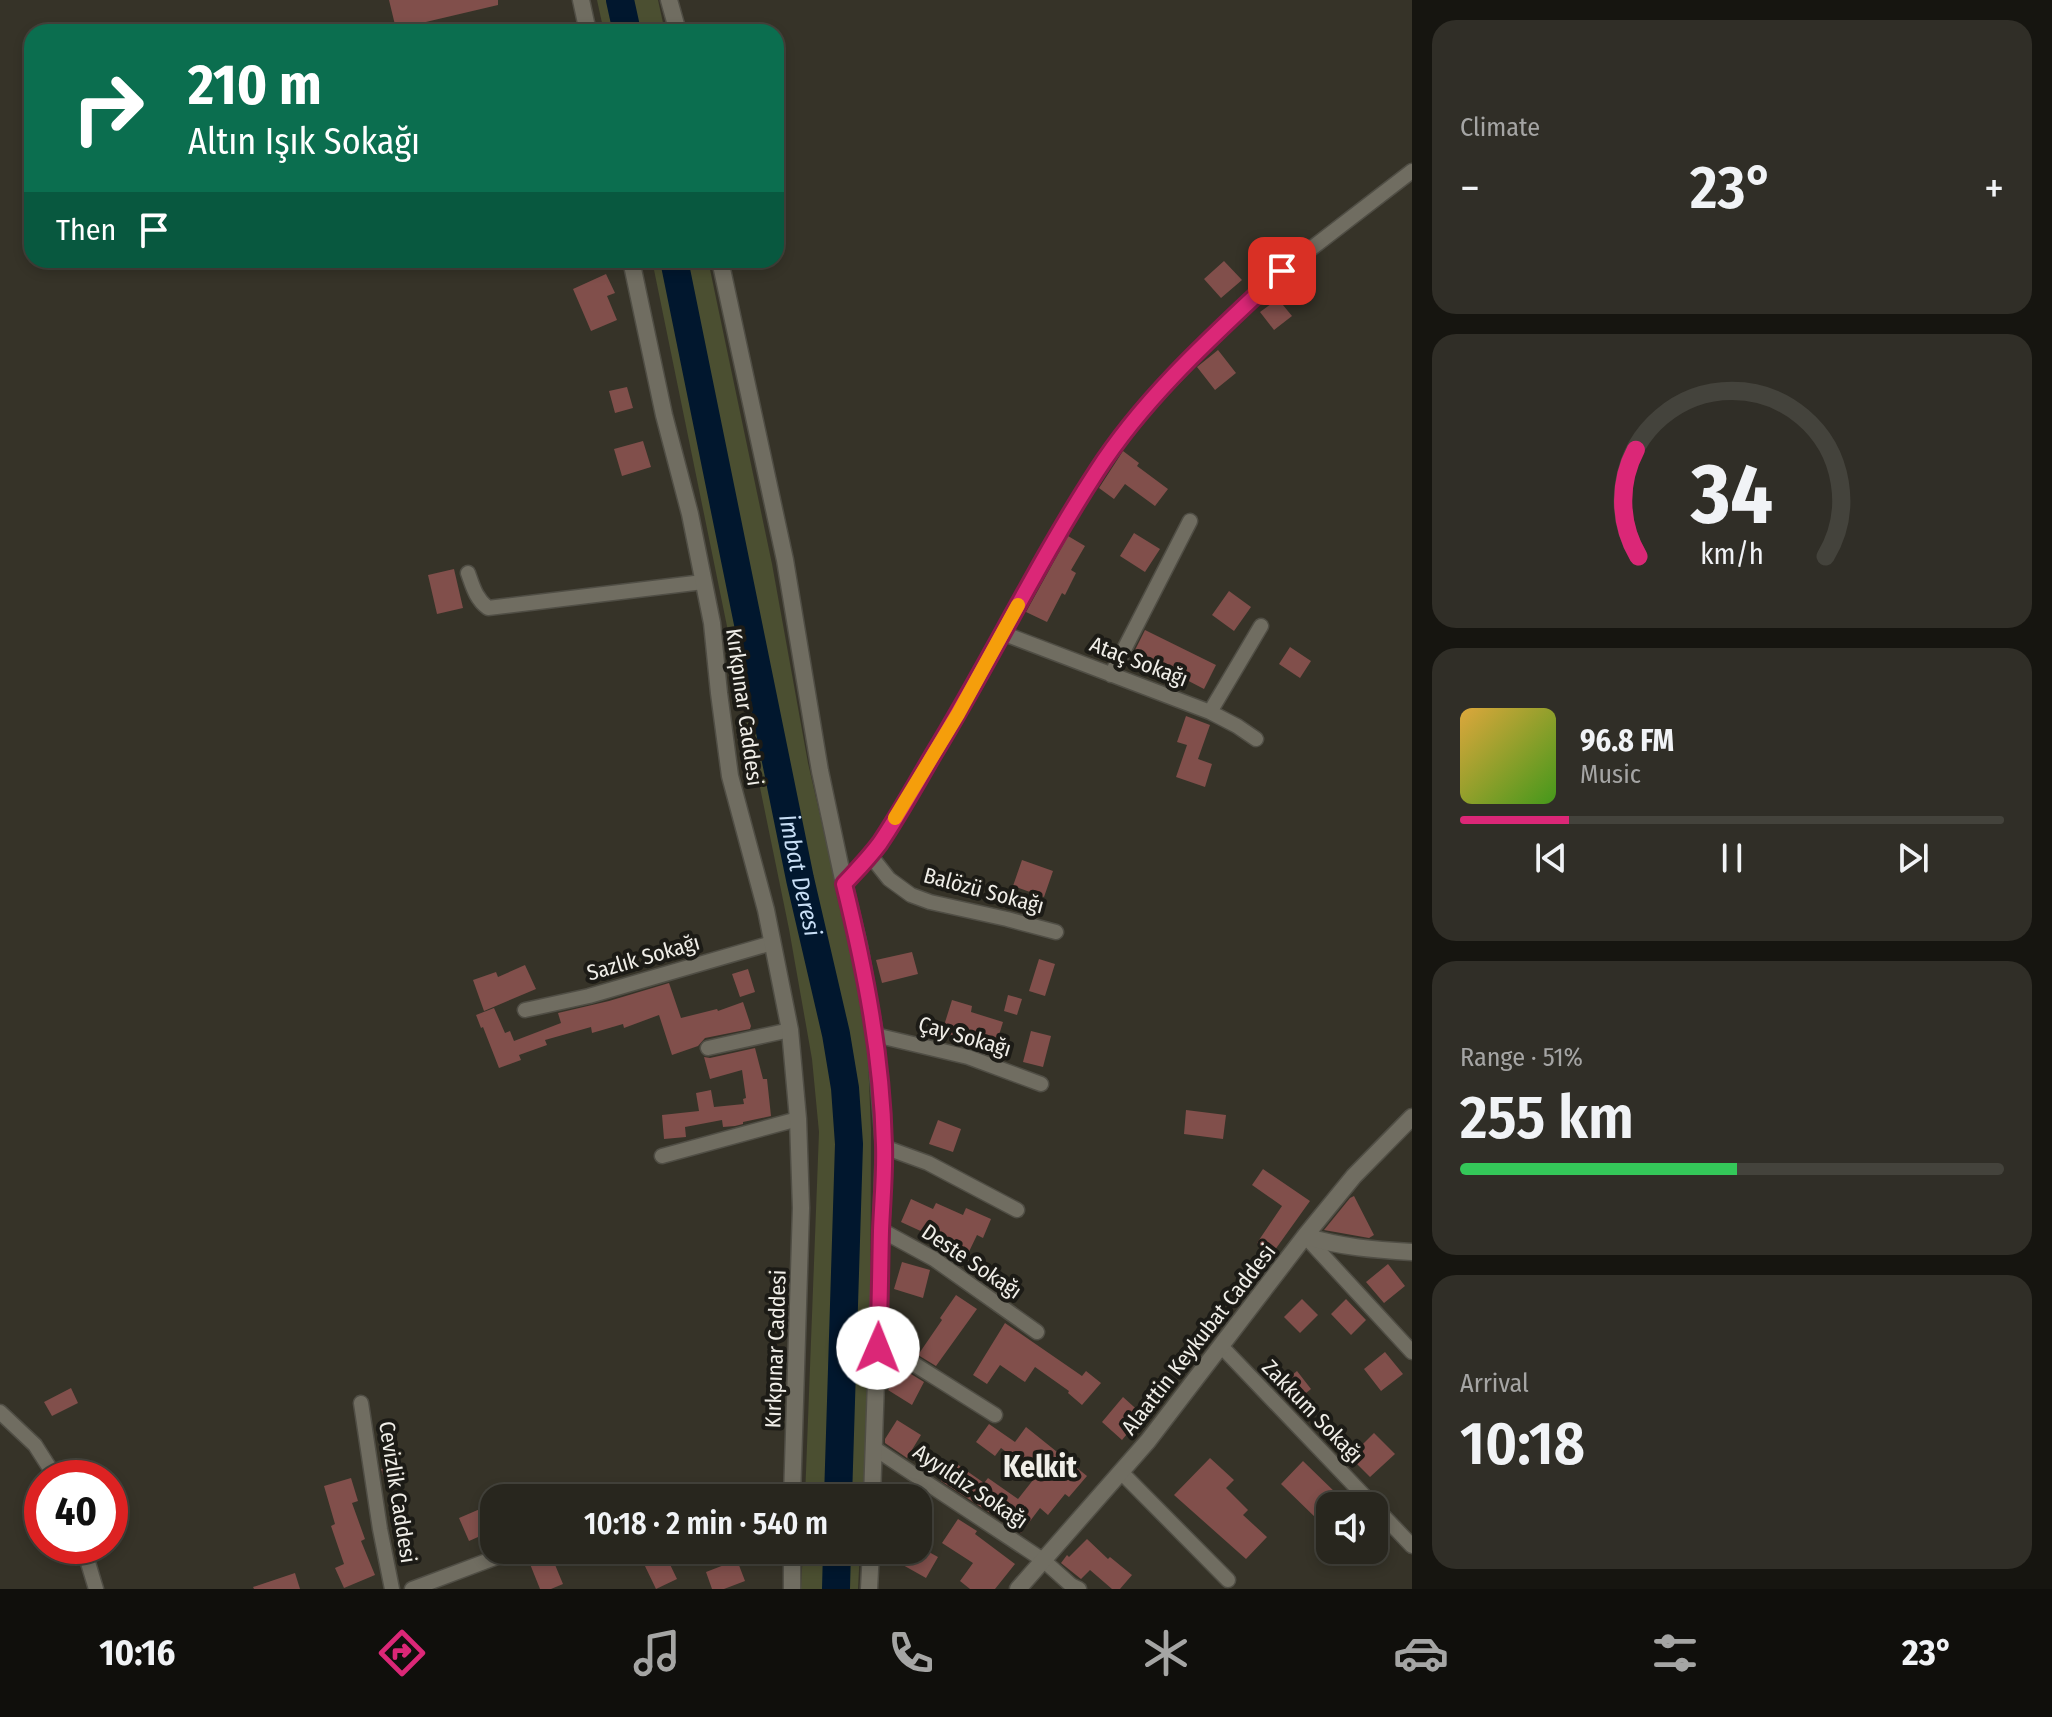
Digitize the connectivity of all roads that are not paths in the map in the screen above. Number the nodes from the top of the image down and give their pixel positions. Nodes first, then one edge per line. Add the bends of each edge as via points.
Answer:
1 (581, 0) edge
2 (669, 0) edge
3 (586, 24) edge
4 (676, 24) edge
5 (1412, 171) edge
6 (633, 268) edge
7 (722, 268) edge
8 (1190, 521) dead end
9 (468, 573) dead end
10 (703, 582) junction
11 (1261, 626) dead end
12 (1002, 633) junction
13 (1111, 675) junction
14 (1210, 712) junction
15 (1256, 739) dead end
16 (870, 855) junction
17 (844, 884) junction
18 (1056, 932) dead end
19 (772, 943) junction
20 (525, 1010) dead end
21 (790, 1030) junction
22 (875, 1035) junction
23 (708, 1048) dead end
24 (1041, 1084) dead end
25 (1412, 1117) edge
26 (798, 1119) junction
27 (884, 1147) junction
28 (662, 1156) dead end
29 (1017, 1210) dead end
30 (881, 1230) junction
31 (1305, 1236) junction
32 (1412, 1252) edge
33 (1037, 1332) dead end
34 (879, 1342) junction
35 (1221, 1346) junction
36 (1412, 1352) edge
37 (361, 1403) dead end
38 (0, 1412) edge
39 (995, 1415) dead end
40 (874, 1448) junction
41 (45, 1460) edge
42 (1122, 1473) junction
43 (792, 1484) edge
44 (873, 1484) edge
45 (1361, 1492) edge
46 (1388, 1520) edge
47 (1412, 1545) edge
48 (1043, 1560) junction
49 (88, 1564) edge
50 (480, 1564) edge
51 (792, 1564) edge
52 (870, 1564) edge
53 (1228, 1580) dead end
54 (96, 1589) edge
55 (392, 1589) edge
56 (412, 1589) edge
57 (792, 1589) edge
58 (869, 1589) edge
59 (1018, 1589) edge
60 (1079, 1589) edge

1 - 3 street
2 - 4 street
5 - 12 street via 1282,271 1149,403 1098,470
6 - 10 street, Kırkpınar Caddesi
7 - 17 street via 785,560
8 - 13 street
9 - 10 street via 475,594 488,608
10 - 19 street, Kırkpınar Caddesi via 730,776
11 - 14 street
12 - 13 street, Ataç Sokağı
12 - 16 street
13 - 14 street, Ataç Sokağı
14 - 15 street, Ataç Sokağı
16 - 17 street
16 - 18 street, Balözü Sokağı via 911,895
17 - 22 street
19 - 20 street, Sazlık Sokağı
19 - 21 street, Kırkpınar Caddesi
21 - 23 street
21 - 26 street, Kırkpınar Caddesi
22 - 24 street, Çay Sokağı via 968,1057
22 - 27 street
25 - 31 street, Alaattin Keykubat Caddesi
26 - 28 street
26 - 43 street, Kırkpınar Caddesi via 801,1208
27 - 29 street via 928,1163
27 - 30 street
30 - 33 street, Deste Sokağı via 944,1266
30 - 34 street
31 - 32 street via 1355,1249
31 - 35 street, Alaattin Keykubat Caddesi
31 - 36 street
34 - 39 street
34 - 40 street
35 - 42 street, Alaattin Keykubat Caddesi
35 - 45 street, Zakkum Sokağı
37 - 55 street, Cevizlik Caddesi
38 - 41 street
40 - 44 street
40 - 48 street, Ayyıldız Sokağı
42 - 48 street, Alaattin Keykubat Caddesi
42 - 53 street
46 - 47 street, Zakkum Sokağı
48 - 59 street, Alaattin Keykubat Caddesi
48 - 60 street, Ayyıldız Sokağı
49 - 54 street
50 - 56 street
51 - 57 street
52 - 58 street

